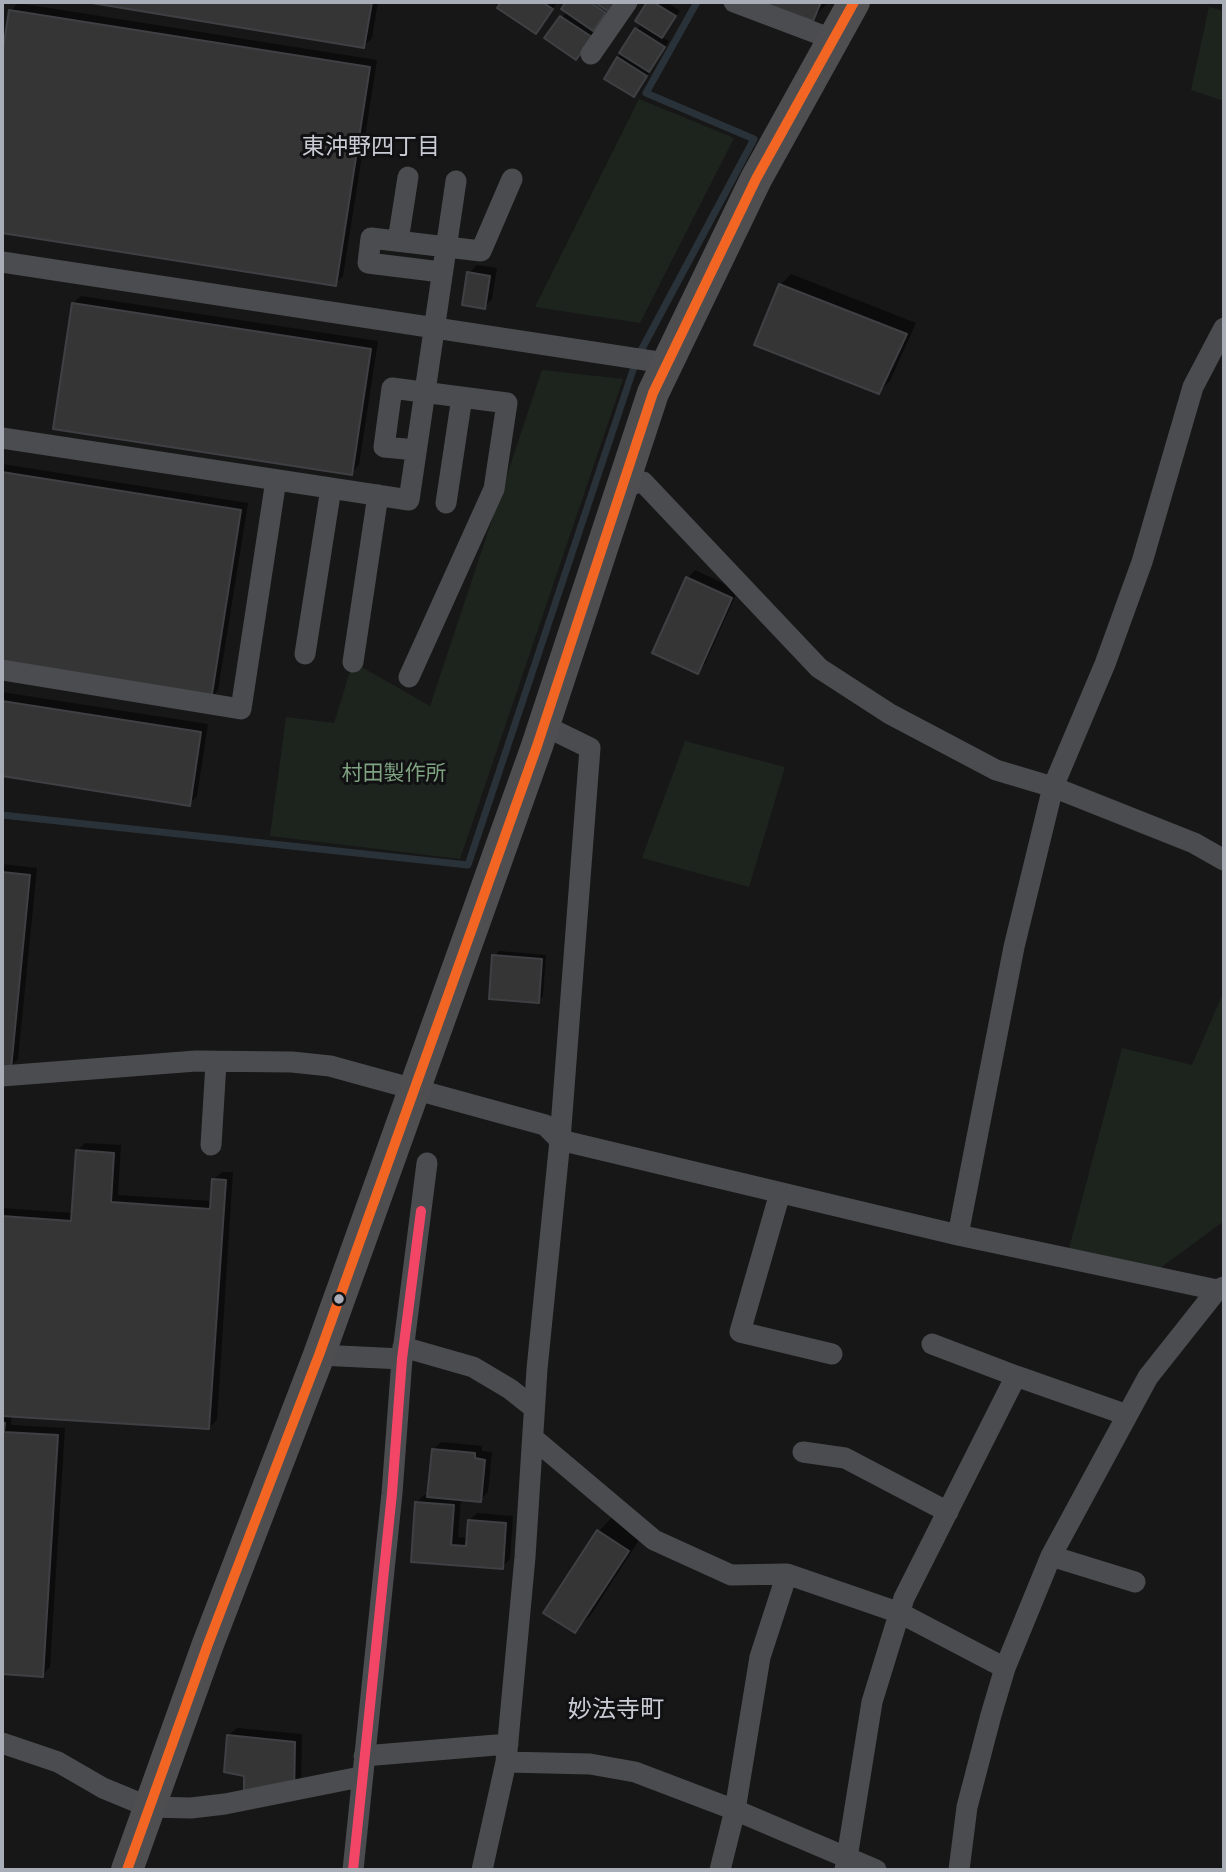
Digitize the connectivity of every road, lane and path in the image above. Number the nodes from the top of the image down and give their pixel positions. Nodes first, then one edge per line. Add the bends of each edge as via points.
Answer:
1 (627, 2) edge
2 (734, 2) edge
3 (854, 2) edge
4 (832, 39) junction
5 (591, 54) dead end
6 (408, 177) dead end
7 (512, 179) dead end
8 (456, 181) dead end
9 (398, 241) junction
10 (446, 246) junction
11 (2, 262) edge
12 (442, 272) junction
13 (433, 327) junction
14 (1224, 328) edge
15 (665, 363) junction
16 (424, 392) junction
17 (462, 397) junction
18 (2, 439) edge
19 (416, 450) junction
20 (276, 480) junction
21 (624, 486) junction
22 (331, 488) junction
23 (378, 495) junction
24 (446, 503) dead end
25 (305, 654) dead end
26 (353, 662) dead end
27 (2, 670) edge
28 (409, 677) dead end
29 (543, 725) junction
30 (1053, 787) junction
31 (1224, 860) edge
32 (216, 1063) junction
33 (2, 1076) edge
34 (413, 1089) junction
35 (561, 1140) junction
36 (211, 1145) dead end
37 (428, 1163) dead end
38 (780, 1192) junction
39 (958, 1235) junction
40 (1221, 1289) edge
41 (932, 1344) dead end
42 (403, 1353) junction
43 (832, 1354) dead end
44 (318, 1355) junction
45 (1016, 1376) junction
46 (534, 1408) junction
47 (1127, 1415) junction
48 (533, 1438) junction
49 (803, 1452) dead end
50 (948, 1512) junction
51 (1051, 1556) junction
52 (788, 1574) junction
53 (1135, 1582) dead end
54 (900, 1613) junction
55 (1005, 1668) junction
56 (2, 1744) edge
57 (507, 1753) junction
58 (362, 1767) junction
59 (149, 1807) junction
60 (735, 1810) junction
61 (847, 1864) edge
62 (127, 1870) edge
63 (353, 1870) edge
64 (482, 1870) edge
65 (720, 1870) edge
66 (876, 1870) edge
67 (959, 1870) edge

1 - 5 street
2 - 4 street
3 - 4 highway
4 - 15 highway
6 - 9 street
7 - 10 street via 481,251
8 - 10 street
9 - 10 street
9 - 12 street via 371,237 368,264
10 - 12 street
11 - 13 street
12 - 13 street
13 - 15 street
13 - 16 street
14 - 30 street via 1193,387 1142,562
15 - 21 highway
16 - 17 street
16 - 19 street
16 - 19 street via 392,388 384,447
17 - 24 street
17 - 28 street via 507,403 494,489
18 - 20 street
19 - 23 street via 409,500
20 - 22 street
20 - 27 street via 242,709
21 - 29 highway
21 - 30 street via 643,482 819,667 890,714 996,770
22 - 23 street
22 - 25 street
23 - 26 street
29 - 34 highway
29 - 35 street via 590,748
30 - 31 street via 1194,842
30 - 39 street via 1011,961
32 - 33 street
32 - 34 street via 330,1066
32 - 36 street
34 - 35 street via 545,1125
34 - 44 highway
35 - 38 street
35 - 46 street
37 - 42 street
38 - 39 street
38 - 43 street via 740,1332
39 - 40 street
40 - 47 street via 1148,1377
41 - 45 street
42 - 44 street
42 - 46 street via 473,1367
42 - 58 street
44 - 59 highway
45 - 47 street
45 - 50 street
46 - 48 street
47 - 51 street
48 - 52 street via 653,1540 731,1575
48 - 57 street
49 - 50 street via 845,1458
50 - 54 street
51 - 53 street
51 - 55 street
52 - 54 street
52 - 60 street via 760,1657
54 - 55 street
54 - 61 street via 872,1702
55 - 67 street via 967,1807
56 - 59 street via 58,1762
57 - 58 street
57 - 60 street via 635,1772
57 - 64 street
58 - 59 street via 225,1804
58 - 63 street
59 - 62 highway
60 - 61 street
60 - 65 street
61 - 66 street

